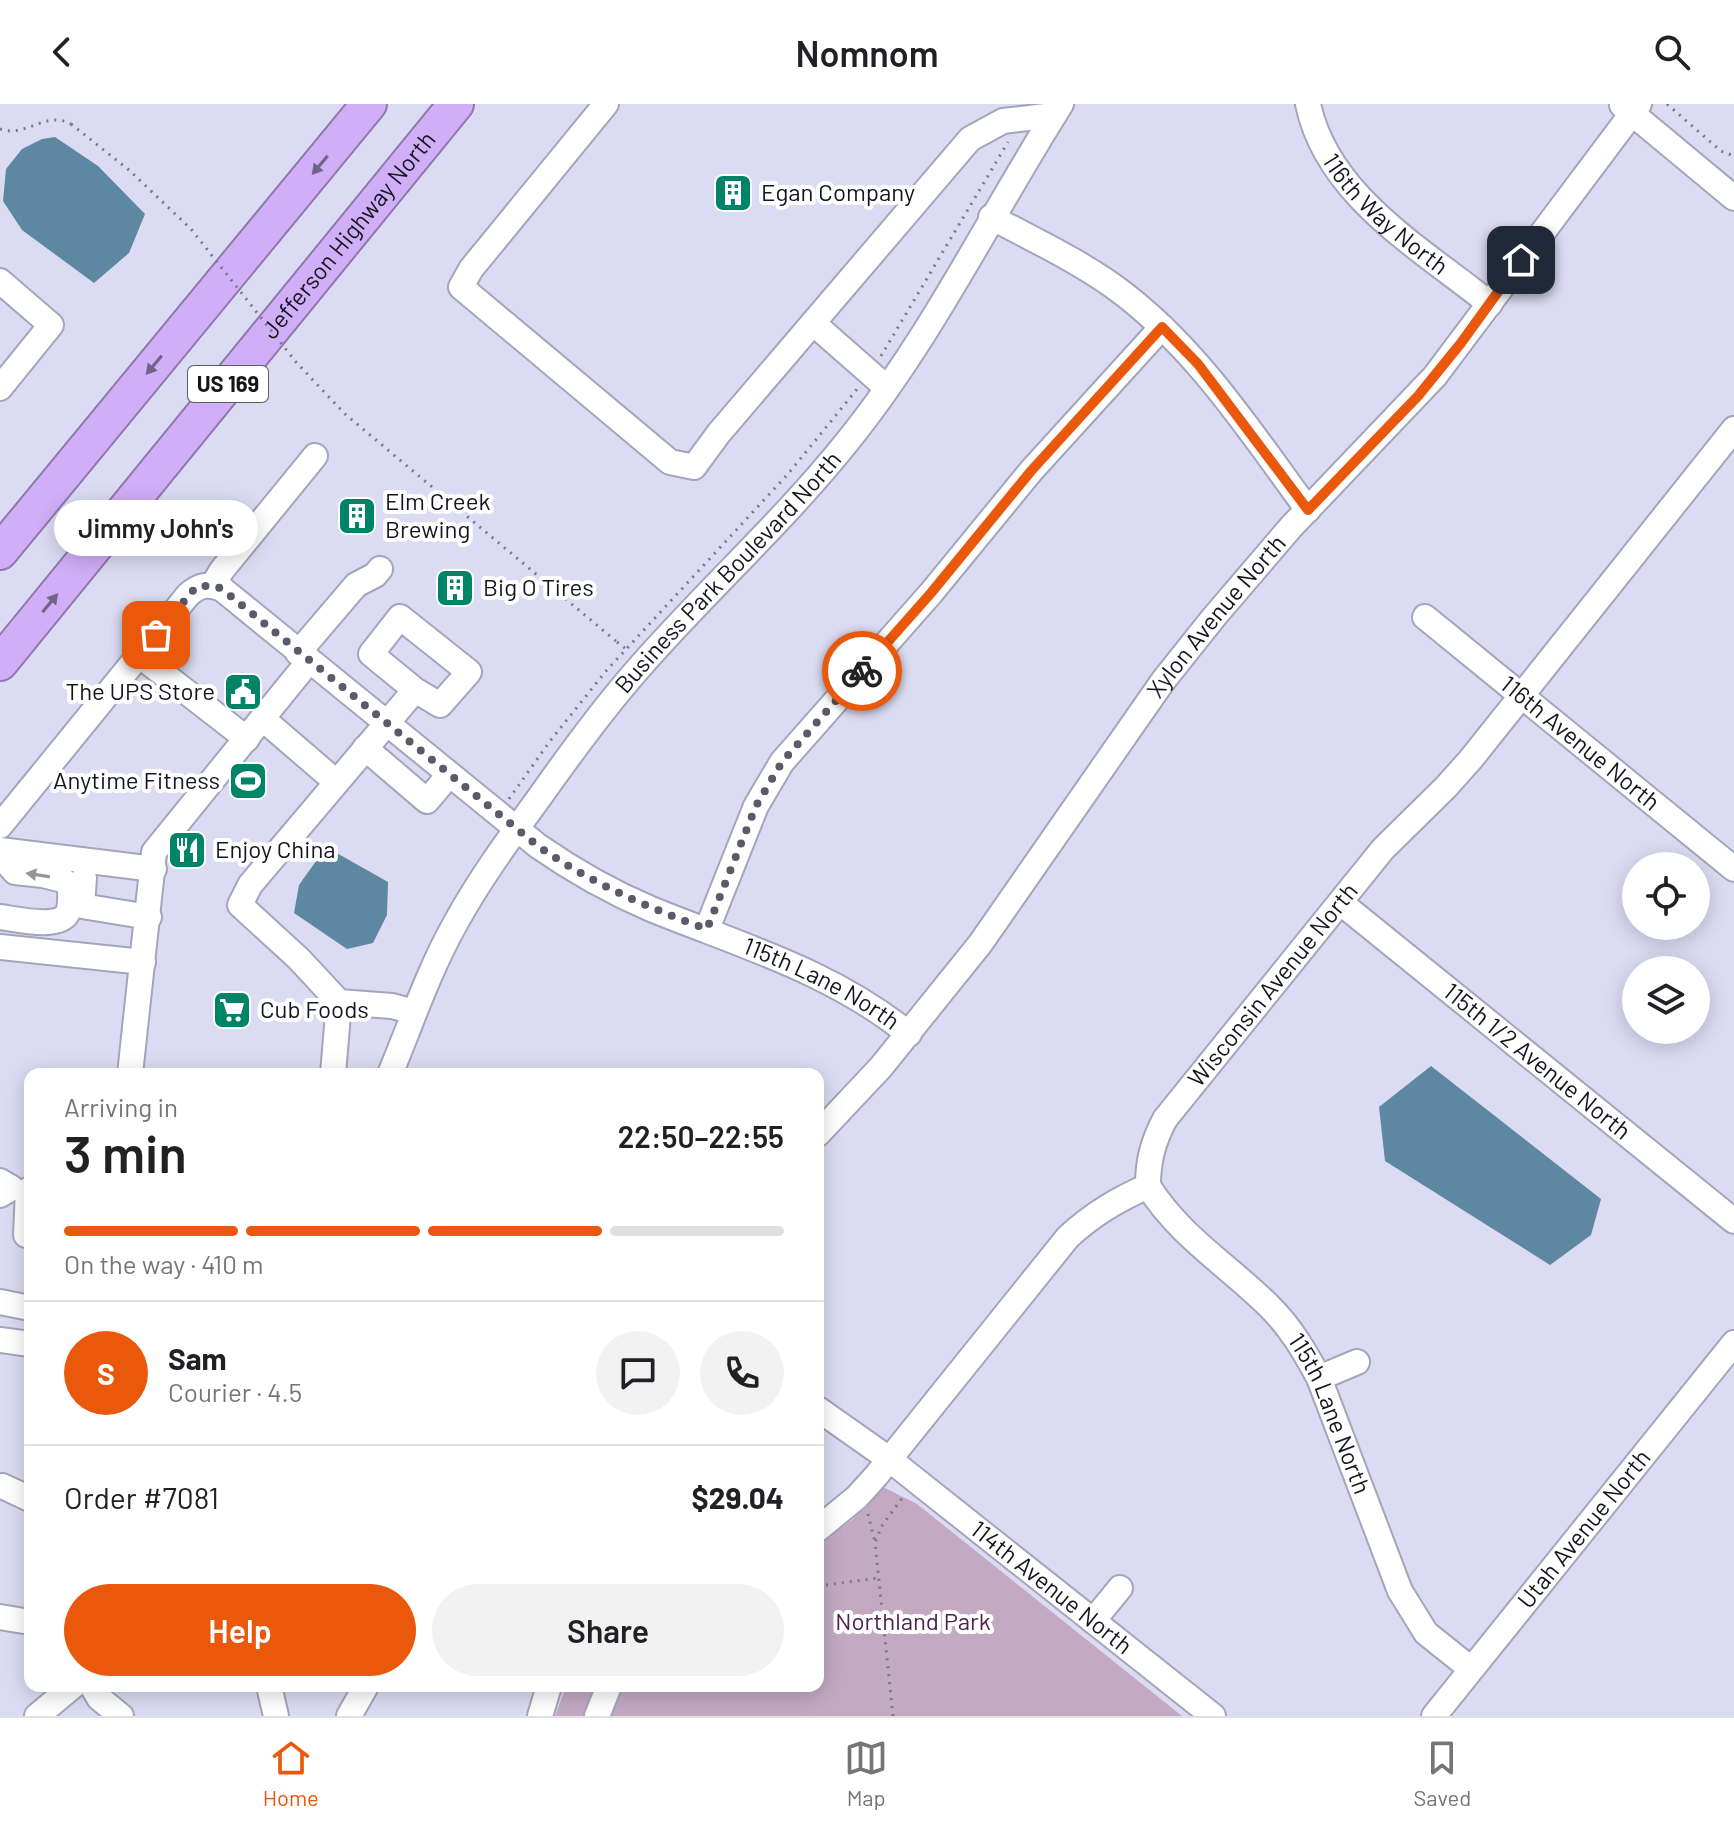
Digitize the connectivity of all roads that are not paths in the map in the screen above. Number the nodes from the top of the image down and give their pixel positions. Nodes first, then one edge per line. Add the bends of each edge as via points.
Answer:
1 (369, 104) edge
2 (456, 104) edge
3 (606, 104) edge
4 (1308, 104) edge
5 (1631, 107) edge
6 (1057, 109) edge
7 (1734, 198) edge
8 (991, 217) junction
9 (0, 281) edge
10 (1490, 304) junction
11 (813, 323) junction
12 (1162, 327) junction
13 (878, 380) junction
14 (0, 388) edge
15 (1734, 429) edge
16 (315, 456) dead end
17 (1308, 510) junction
18 (0, 552) edge
19 (380, 569) dead end
20 (213, 585) junction
21 (1425, 617) dead end
22 (139, 655) junction
23 (304, 657) junction
24 (0, 663) edge
25 (415, 690) dead end
26 (1521, 695) junction
27 (263, 719) junction
28 (386, 723) junction
29 (247, 739) junction
30 (365, 748) junction
31 (449, 775) junction
32 (335, 781) junction
33 (0, 826) edge
34 (517, 829) junction
35 (0, 853) edge
36 (86, 860) junction
37 (154, 869) junction
38 (1734, 869) edge
39 (1341, 903) junction
40 (0, 917) edge
41 (149, 917) junction
42 (707, 929) junction
43 (0, 947) edge
44 (143, 962) junction
45 (339, 1002) junction
46 (414, 1012) junction
47 (909, 1034) junction
48 (404, 1042) junction
49 (131, 1068) edge
50 (334, 1068) edge
51 (393, 1068) edge
52 (406, 1068) edge
53 (824, 1127) edge
54 (1148, 1186) junction
55 (14, 1189) edge
56 (1734, 1221) edge
57 (24, 1227) edge
58 (0, 1302) edge
59 (24, 1307) edge
60 (0, 1340) edge
61 (24, 1343) edge
62 (1734, 1343) edge
63 (1357, 1362) dead end
64 (1319, 1378) junction
65 (824, 1396) edge
66 (824, 1413) edge
67 (889, 1459) junction
68 (2, 1486) dead end
69 (24, 1496) edge
70 (824, 1524) edge
71 (1120, 1588) dead end
72 (0, 1617) edge
73 (24, 1621) edge
74 (1093, 1621) junction
75 (1471, 1669) junction
76 (66, 1692) edge
77 (96, 1692) edge
78 (270, 1692) edge
79 (363, 1692) edge
80 (547, 1692) edge
81 (607, 1692) edge
82 (37, 1716) edge
83 (121, 1716) edge
84 (276, 1716) edge
85 (349, 1716) edge
86 (540, 1716) edge
87 (597, 1716) edge
88 (1213, 1716) edge
89 (1434, 1716) edge

1 -> 18 highway, US 169
24 -> 2 highway, Jefferson Highway North / US 169
3 - 11 street via 461,287 670,462 694,467
4 - 10 street, 116th Way North via 1330,159 1353,191
5 - 7 street
5 - 10 street, Xylon Avenue North
6 - 8 street, Business Park Boulevard North
6 - 11 street via 1003,121 970,139
8 - 12 street via 1087,269
8 - 13 street, Business Park Boulevard North via 944,302
9 - 14 street via 51,325
10 - 17 street, Xylon Avenue North via 1418,396
11 - 13 street
12 - 17 street via 1198,364
12 - 42 street via 782,762 756,806
13 - 34 street, Business Park Boulevard North via 846,443 639,668
15 - 26 street, Wisconsin Avenue North
16 - 20 street
17 - 47 street, Xylon Avenue North via 1163,681 980,944
19 - 23 street via 356,585
20 - 22 street via 196,587
20 - 23 street, 115th Lane North
21 - 26 street, 116th Avenue North
22 - 29 street
22 - 33 street
23 - 27 street
23 - 28 street, 115th Lane North
25 - 28 street
26 - 38 street, 116th Avenue North
26 - 39 street, Wisconsin Avenue North
27 - 29 street
27 - 32 street
28 - 30 street
28 - 31 street, 115th Lane North
29 - 37 street via 154,852
30 - 31 street via 427,801
30 - 32 street
31 - 34 street, 115th Lane North
32 - 45 street via 250,885 240,905
34 - 42 street, 115th Lane North via 592,881
34 - 46 street, Business Park Boulevard North via 454,925
35 - 36 street
40 -> 35 street via 55,923 70,909 70,886 63,880 15,872
36 - 37 street
36 - 41 street via 82,906
37 - 41 street
39 - 54 street, Wisconsin Avenue North via 1165,1119 1154,1141
39 - 56 street, 115th 1/2 Avenue North
41 - 44 street
42 - 47 street, 115th Lane North via 827,979
43 - 44 street
44 - 49 street
45 - 46 street
45 - 50 street
46 - 48 street, Business Park Boulevard North
47 - 53 street, Xylon Avenue North
48 - 51 street, Business Park Boulevard North
48 - 52 street, Business Park Boulevard North
54 - 64 street, 115th Lane North via 1178,1227 1287,1327
54 - 67 street via 1112,1202 1060,1246
55 - 57 street
58 - 59 street
60 - 61 street
62 - 75 street, Utah Avenue North
63 - 64 street
64 - 75 street, 115th Lane North via 1405,1602 1426,1633
65 - 67 street, 114th Avenue North via 863,1427
66 - 67 street, 114th Avenue North
67 - 70 street via 857,1497
67 - 74 street, 114th Avenue North
68 - 69 street
71 - 74 street
72 - 73 street
74 - 88 street, 114th Avenue North
75 - 89 street, Utah Avenue North
76 - 82 street
77 - 83 street
78 - 84 street
79 - 85 street
80 - 86 street
81 - 87 street

